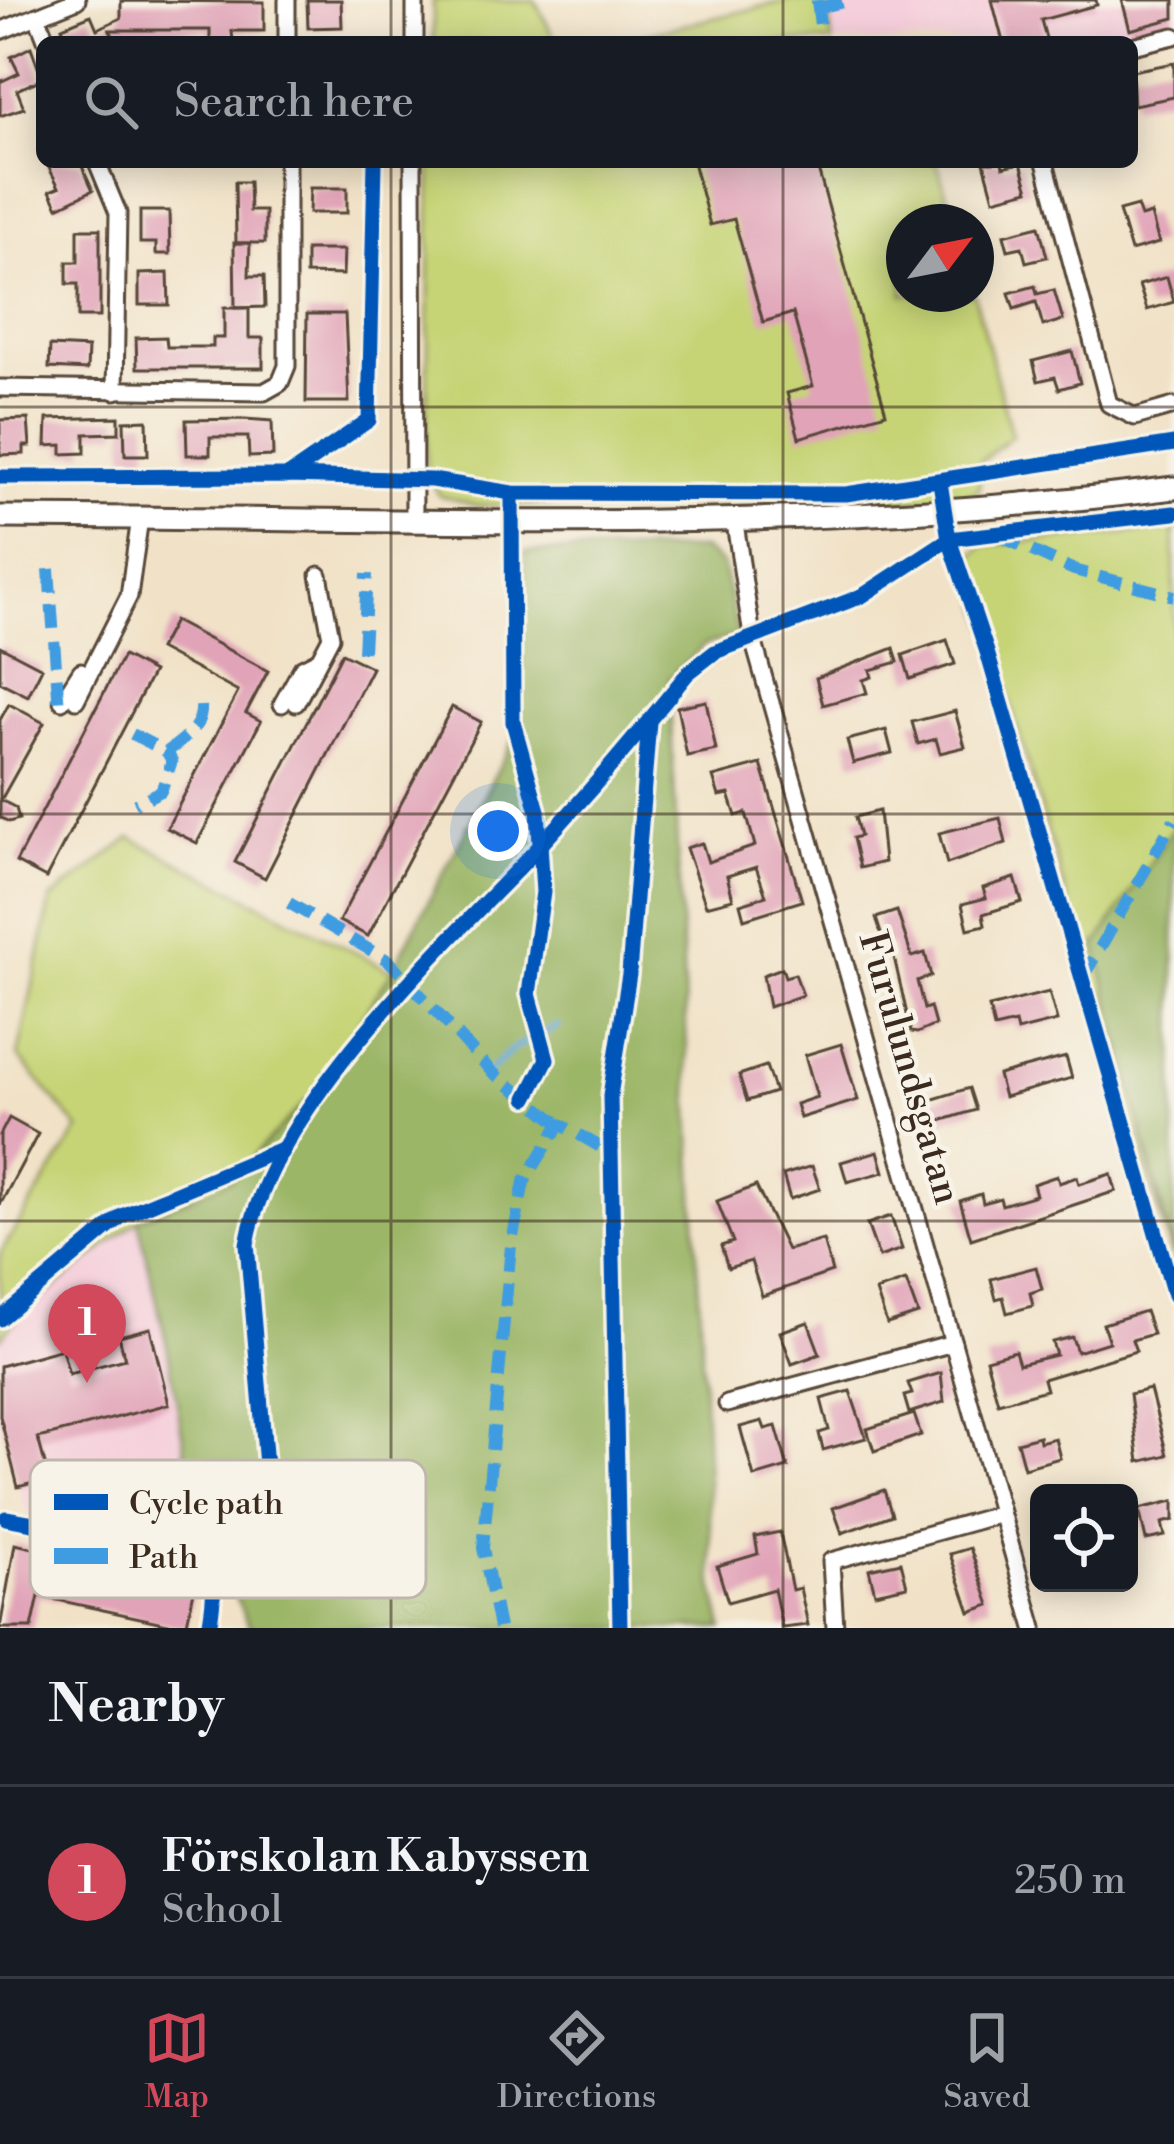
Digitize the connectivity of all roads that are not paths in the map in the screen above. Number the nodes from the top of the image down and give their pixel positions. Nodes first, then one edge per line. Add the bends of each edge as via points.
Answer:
1 (77, 0) edge
2 (287, 0) edge
3 (416, 0) edge
4 (37, 16) junction
5 (0, 31) edge
6 (45, 36) edge
7 (287, 36) edge
8 (415, 36) edge
9 (1174, 36) edge
10 (1138, 45) edge
11 (99, 168) edge
12 (287, 168) edge
13 (413, 168) edge
14 (1047, 168) edge
15 (0, 388) edge
16 (116, 391) junction
17 (1174, 406) edge
18 (1174, 488) edge
19 (0, 517) edge
20 (140, 518) junction
21 (414, 521) junction
22 (735, 524) junction
23 (320, 575) dead end
24 (69, 701) dead end
25 (289, 704) dead end
26 (953, 1343) junction
27 (727, 1404) dead end
28 (1001, 1514) junction
29 (835, 1628) edge
30 (1034, 1628) edge

1 - 4 street
2 - 7 street
3 - 8 street
4 - 5 street
4 - 6 street
9 - 10 street
11 - 16 street via 118,213
12 - 16 street via 287,366 280,383 263,392
13 - 21 street
14 - 17 street via 1109,404 1135,417
15 - 16 street
18 - 22 street via 963,512
19 - 20 street
20 - 21 street
20 - 24 street via 129,596
21 - 22 street
22 - 26 street, Furulundsgatan via 752,636
23 - 25 street via 332,638
26 - 27 street
26 - 28 street, Furulundsgatan
28 - 29 street via 831,1562
28 - 30 street, Furulundsgatan

